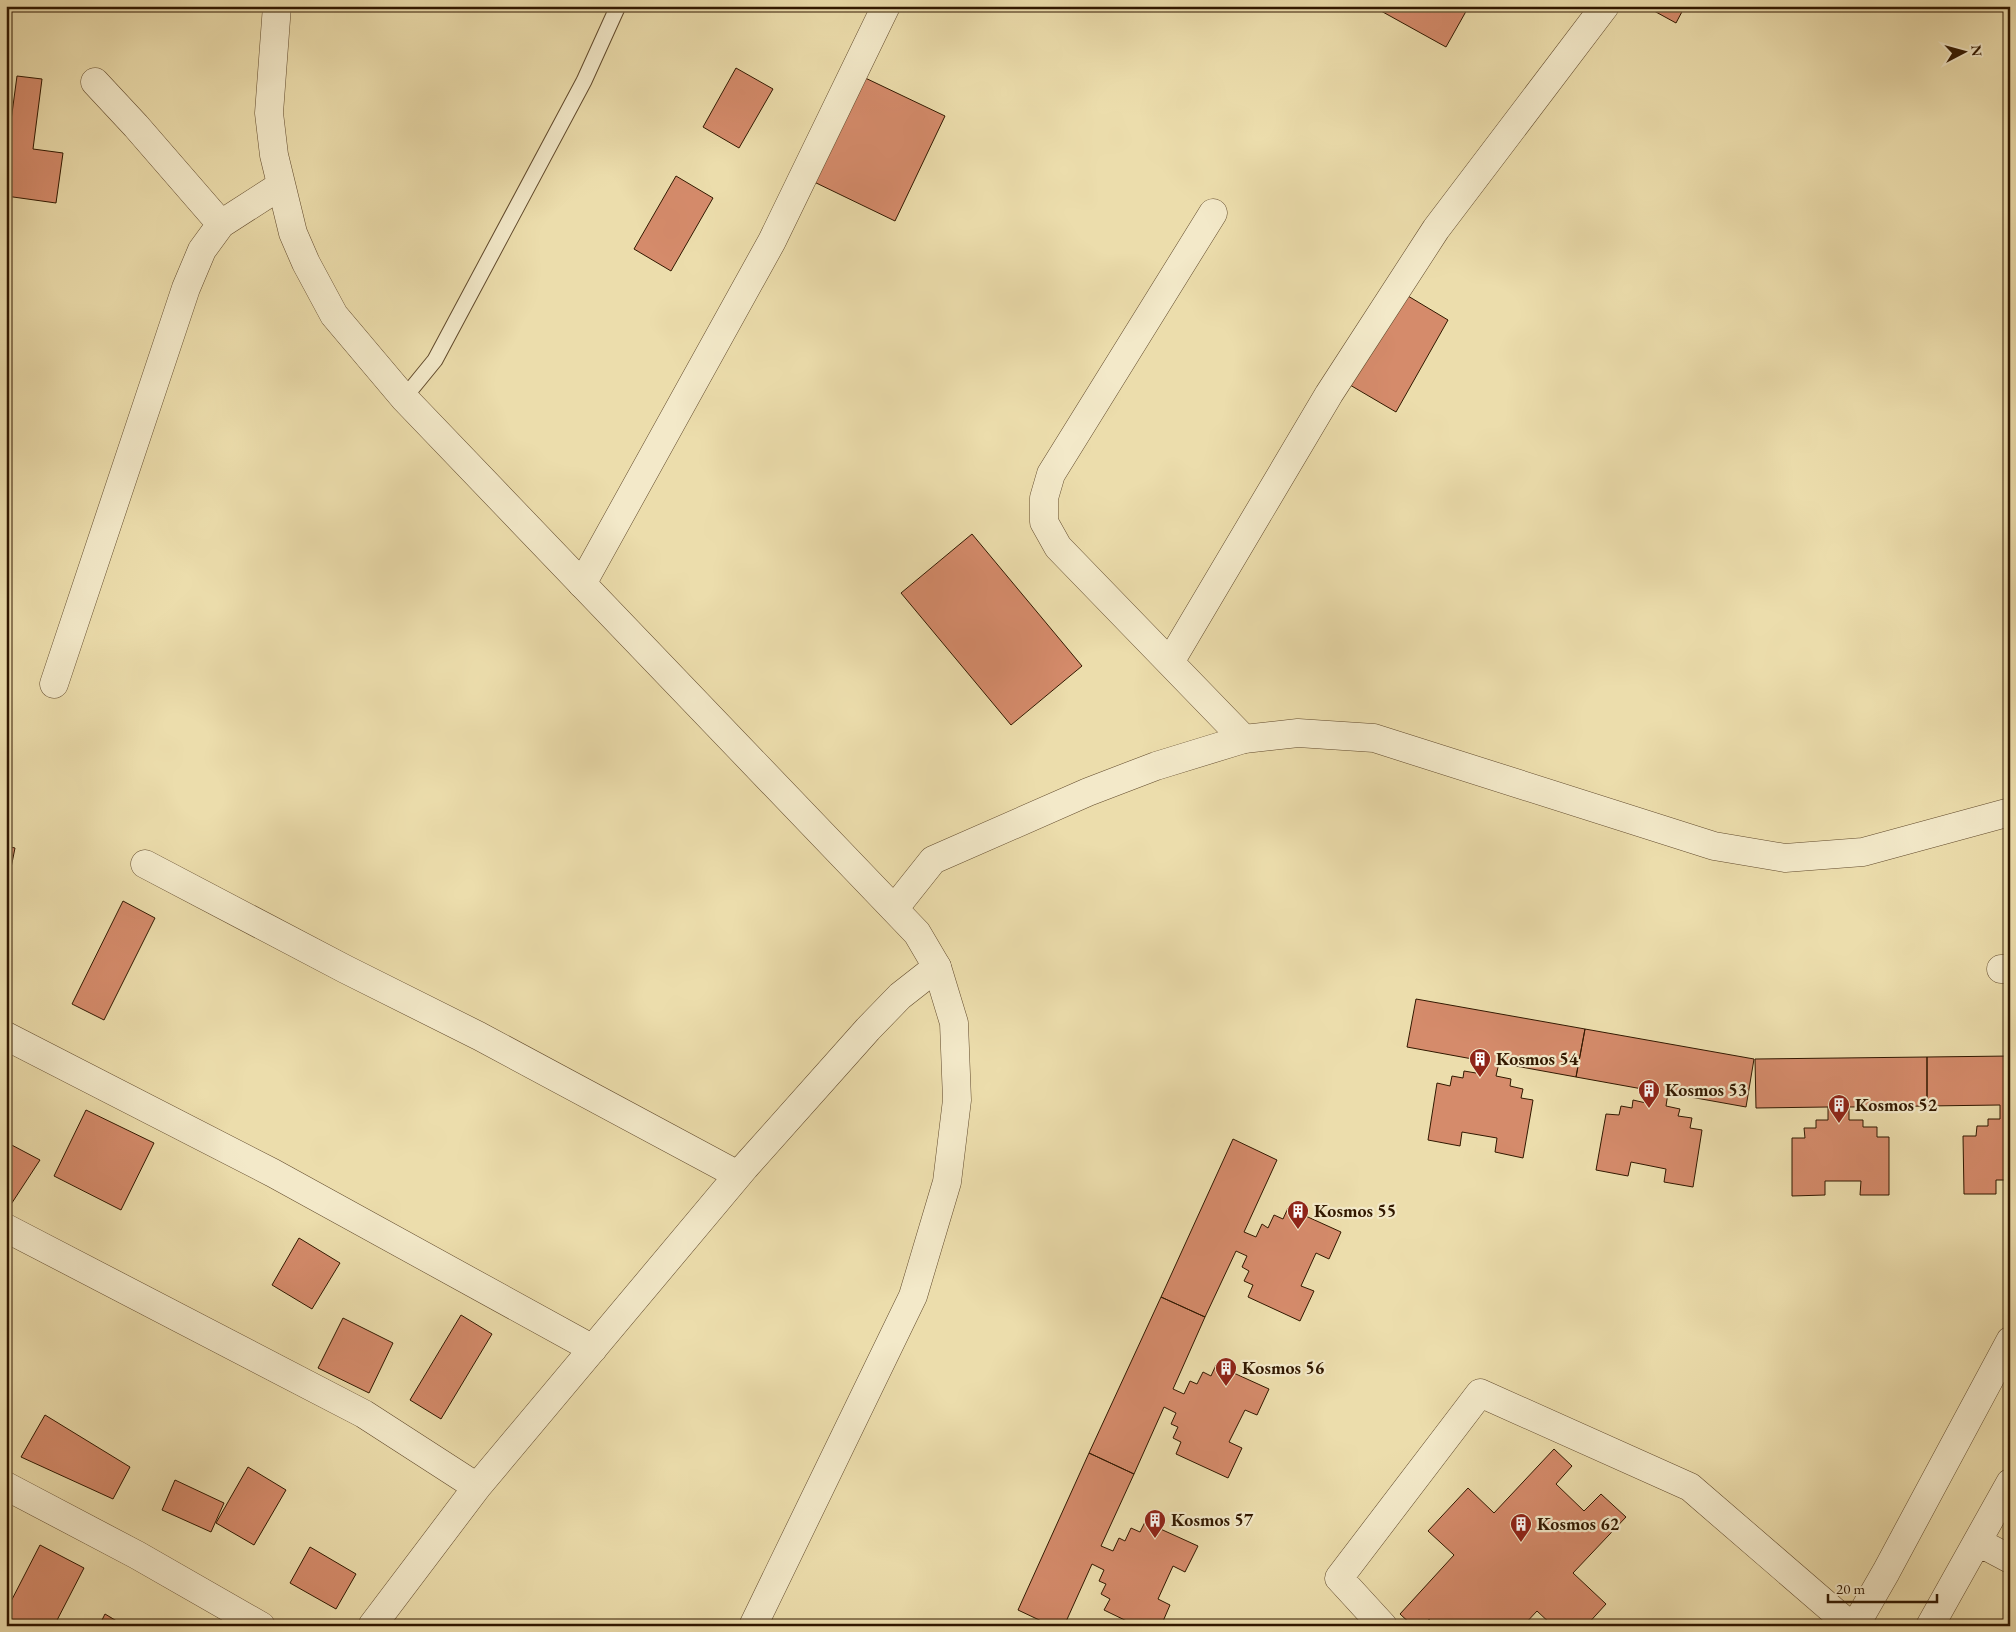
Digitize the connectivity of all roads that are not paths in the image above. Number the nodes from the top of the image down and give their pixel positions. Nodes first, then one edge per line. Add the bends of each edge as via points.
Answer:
1 (277, 6) edge
2 (618, 6) edge
3 (886, 6) edge
4 (1605, 6) edge
5 (95, 82) dead end
6 (280, 186) junction
7 (1213, 212) dead end
8 (222, 224) junction
9 (404, 398) junction
10 (582, 584) junction
11 (1170, 662) junction
12 (54, 684) dead end
13 (1244, 739) junction
14 (2010, 812) edge
15 (145, 864) dead end
16 (894, 909) junction
17 (937, 967) junction
18 (6, 1036) edge
19 (738, 1175) junction
20 (6, 1228) edge
21 (2010, 1340) edge
22 (593, 1349) junction
23 (2010, 1483) edge
24 (6, 1486) edge
25 (477, 1487) junction
26 (1978, 1542) junction
27 (2010, 1560) edge
28 (1939, 1623) edge
29 (261, 1626) edge
30 (372, 1626) edge
31 (753, 1626) edge
32 (1383, 1626) edge
33 (1851, 1626) edge
34 (1855, 1626) edge

1 - 6 street via 268,113
2 - 9 lane via 584,81 435,360
3 - 10 street via 772,241
4 - 11 street via 1436,229 1329,394
5 - 8 street
6 - 8 street
6 - 9 street via 293,233 334,314
7 - 11 street via 1051,474 1044,498 1044,522 1058,547
8 - 12 street via 202,250 186,288
9 - 10 street
10 - 16 street
11 - 13 street
13 - 14 street via 1298,733 1374,738 1714,846 1785,858 1863,852
13 - 16 street via 1156,766 1088,792 933,860
15 - 19 street via 479,1036
16 - 17 street via 918,933
17 - 19 street via 900,996 868,1029
17 - 31 street via 954,1023 957,1100 947,1182 913,1296
18 - 22 street via 273,1174
19 - 22 street
20 - 25 street via 364,1414
21 - 34 street
22 - 25 street
23 - 26 street
24 - 29 street
25 - 30 street
26 - 27 street
26 - 28 street
32 - 33 street via 1339,1578 1480,1394 1690,1487

